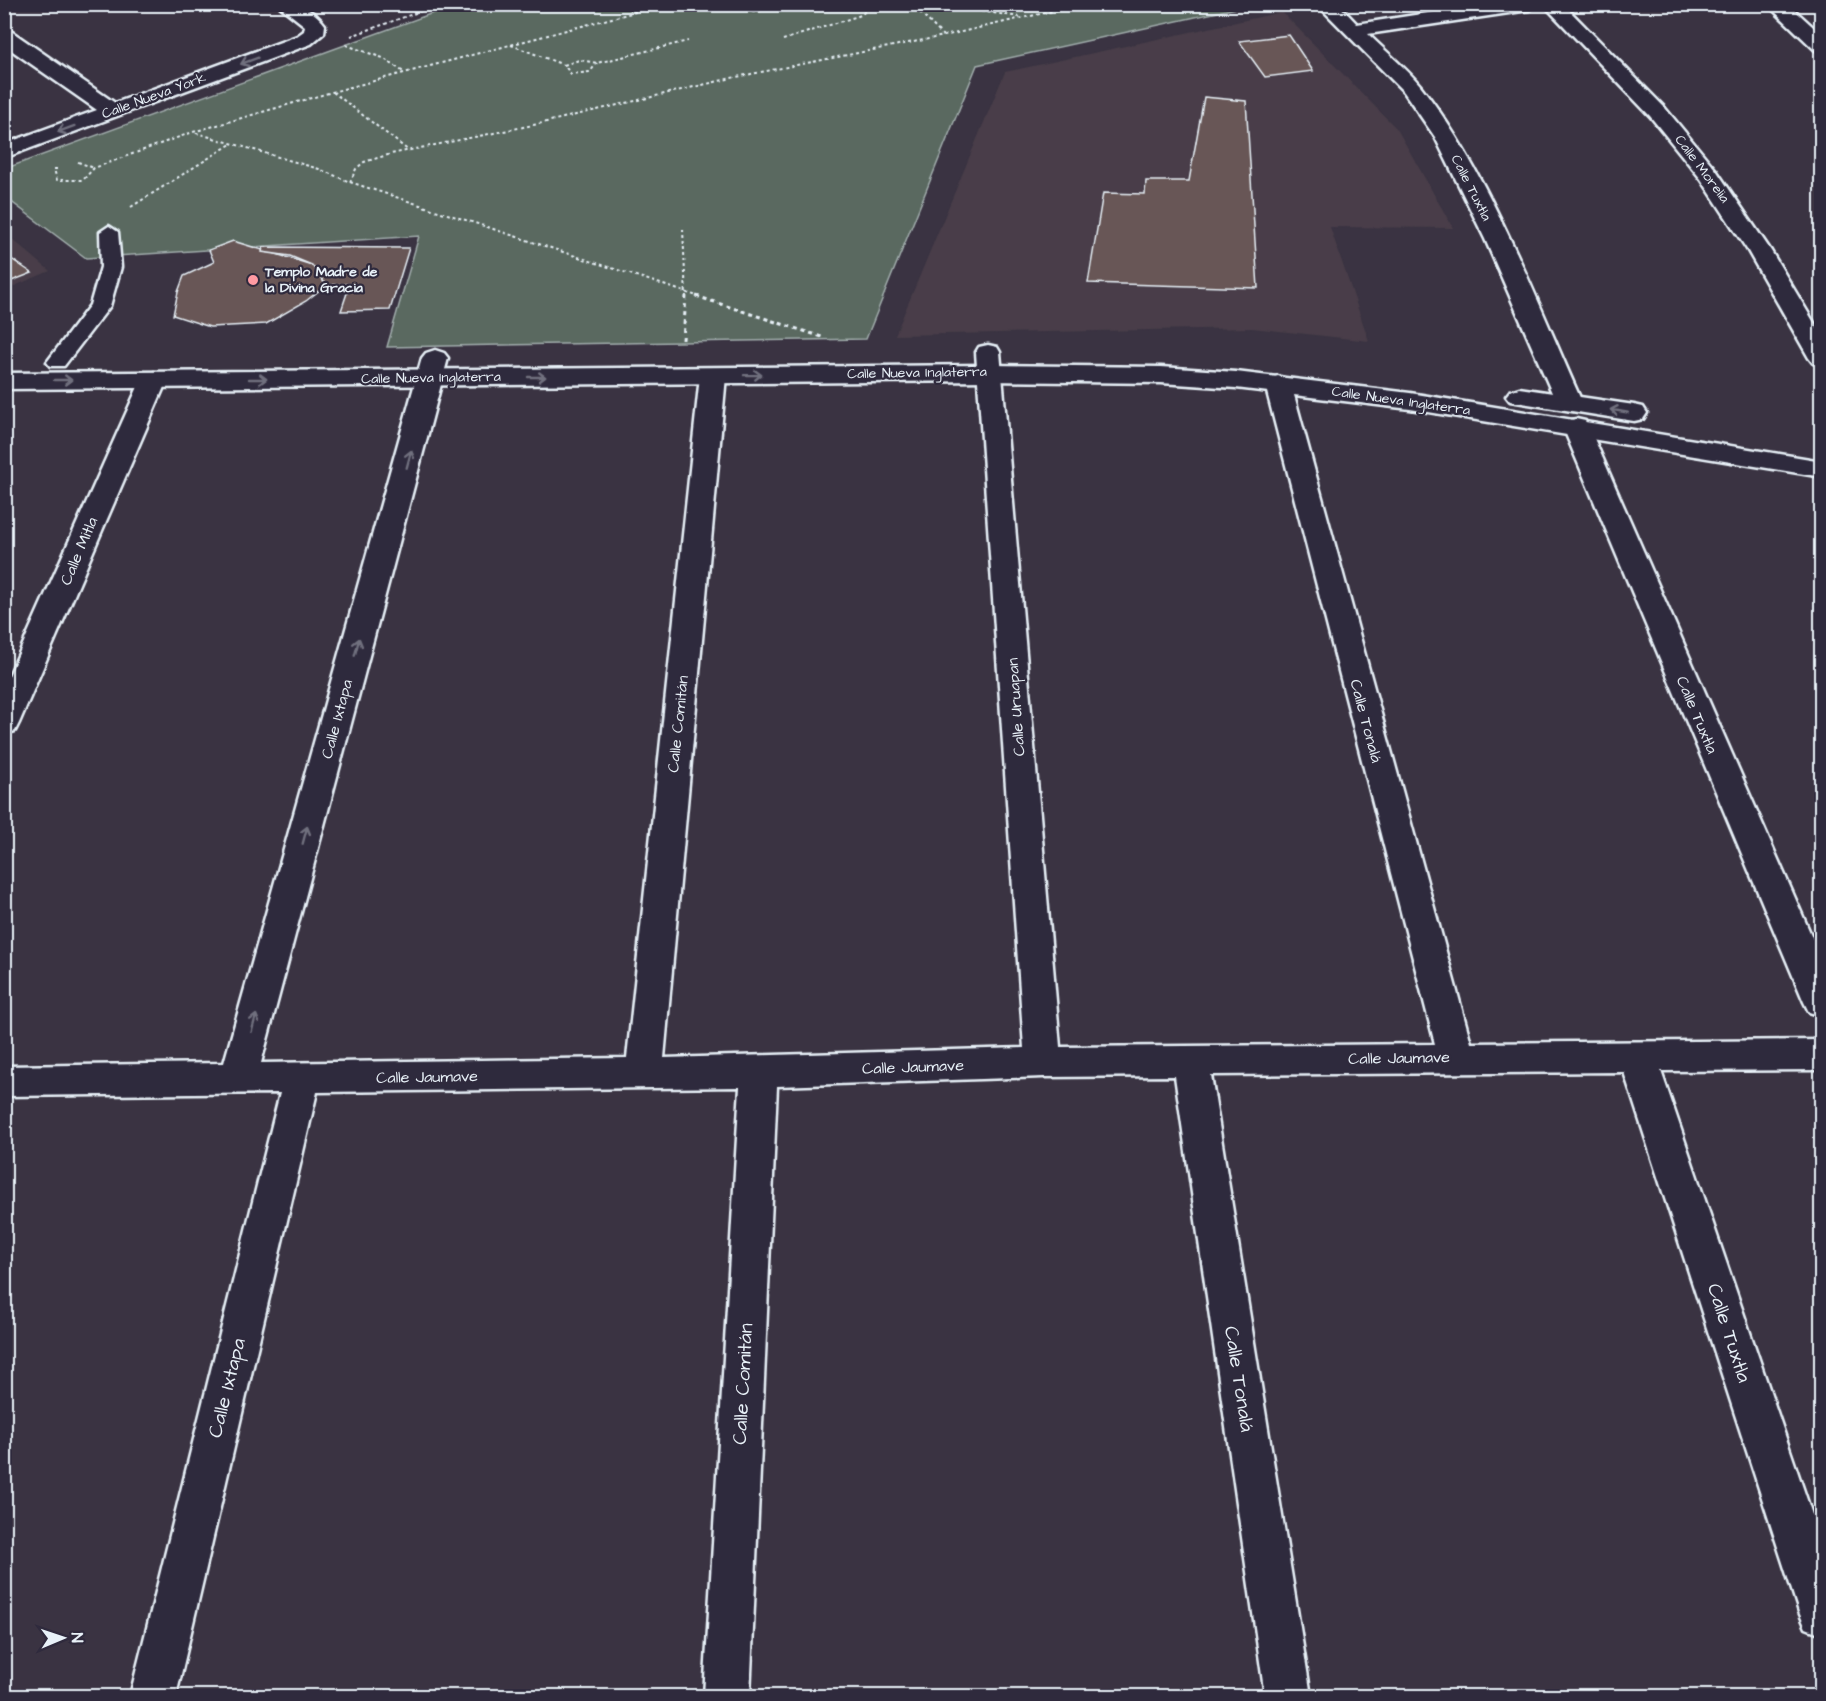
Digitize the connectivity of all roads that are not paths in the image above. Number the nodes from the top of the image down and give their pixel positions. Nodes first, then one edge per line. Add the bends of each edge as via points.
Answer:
1 (286, 4) edge
2 (1326, 4) edge
3 (1529, 4) edge
4 (1552, 4) edge
5 (1776, 4) edge
6 (1354, 30) junction
7 (4, 35) edge
8 (1821, 46) edge
9 (113, 112) junction
10 (4, 152) edge
11 (109, 231) road end
12 (1821, 358) edge
13 (57, 362) junction
14 (988, 362) junction
15 (4, 363) edge
16 (433, 368) junction
17 (713, 375) junction
18 (154, 380) junction
19 (4, 381) edge
20 (1278, 384) junction
21 (1573, 415) junction
22 (1658, 418) dead end
23 (1692, 423) dead end
24 (1821, 446) edge
25 (1821, 469) edge
26 (4, 723) edge
27 (1821, 1002) edge
28 (1637, 1055) junction
29 (1821, 1055) edge
30 (1456, 1057) junction
31 (1043, 1062) junction
32 (1191, 1062) junction
33 (644, 1072) junction
34 (759, 1072) junction
35 (302, 1079) junction
36 (238, 1080) junction
37 (4, 1081) edge
38 (1821, 1612) edge
39 (153, 1696) edge
40 (727, 1696) edge
41 (1288, 1696) edge

1 -> 9 street, Calle Nueva York via 315,25 314,33
2 - 6 street, Calle Tuxtla
3 - 6 street
4 - 12 street, Calle Morelia via 1654,107 1691,152 1774,276
5 - 8 street
6 - 21 street, Calle Tuxtla via 1411,88 1446,137 1497,239
7 - 9 street
9 -> 10 street, Calle Nueva York
11 - 13 lane via 111,267 99,306
13 - 15 street, Calle Nueva Inglaterra
13 - 16 street, Calle Nueva Inglaterra
14 - 16 street, Calle Nueva Inglaterra via 856,354 682,355
17 -> 14 street, Calle Nueva Inglaterra
14 - 20 street, Calle Nueva Inglaterra
14 - 21 street, Calle Nueva Inglaterra via 1146,354 1229,359
14 - 31 street, Calle Uruapan
16 -> 17 street, Calle Nueva Inglaterra
18 -> 16 street, Calle Nueva Inglaterra
36 -> 16 street, Calle Ixtapa
17 - 33 street, Calle Comitán
19 -> 18 street, Calle Nueva Inglaterra
18 - 26 street, Calle Mitla
20 - 21 street, Calle Nueva Inglaterra
20 - 30 street, Calle Tonalá
22 -> 21 street, Calle Nueva Inglaterra
21 - 25 street, Calle Nueva Inglaterra
21 - 27 street, Calle Tuxtla
23 - 24 street
28 - 29 street, Calle Jaumave
28 - 30 street, Calle Jaumave
28 - 38 street, Calle Tuxtla
30 - 32 street, Calle Jaumave
31 - 32 street, Calle Jaumave
31 - 34 street, Calle Jaumave
32 - 41 street, Calle Tonalá
33 - 34 street, Calle Jaumave
33 - 35 street, Calle Jaumave
34 - 40 street, Calle Comitán
35 - 36 street, Calle Jaumave
35 - 39 street, Calle Ixtapa
36 - 37 street, Calle Jaumave

